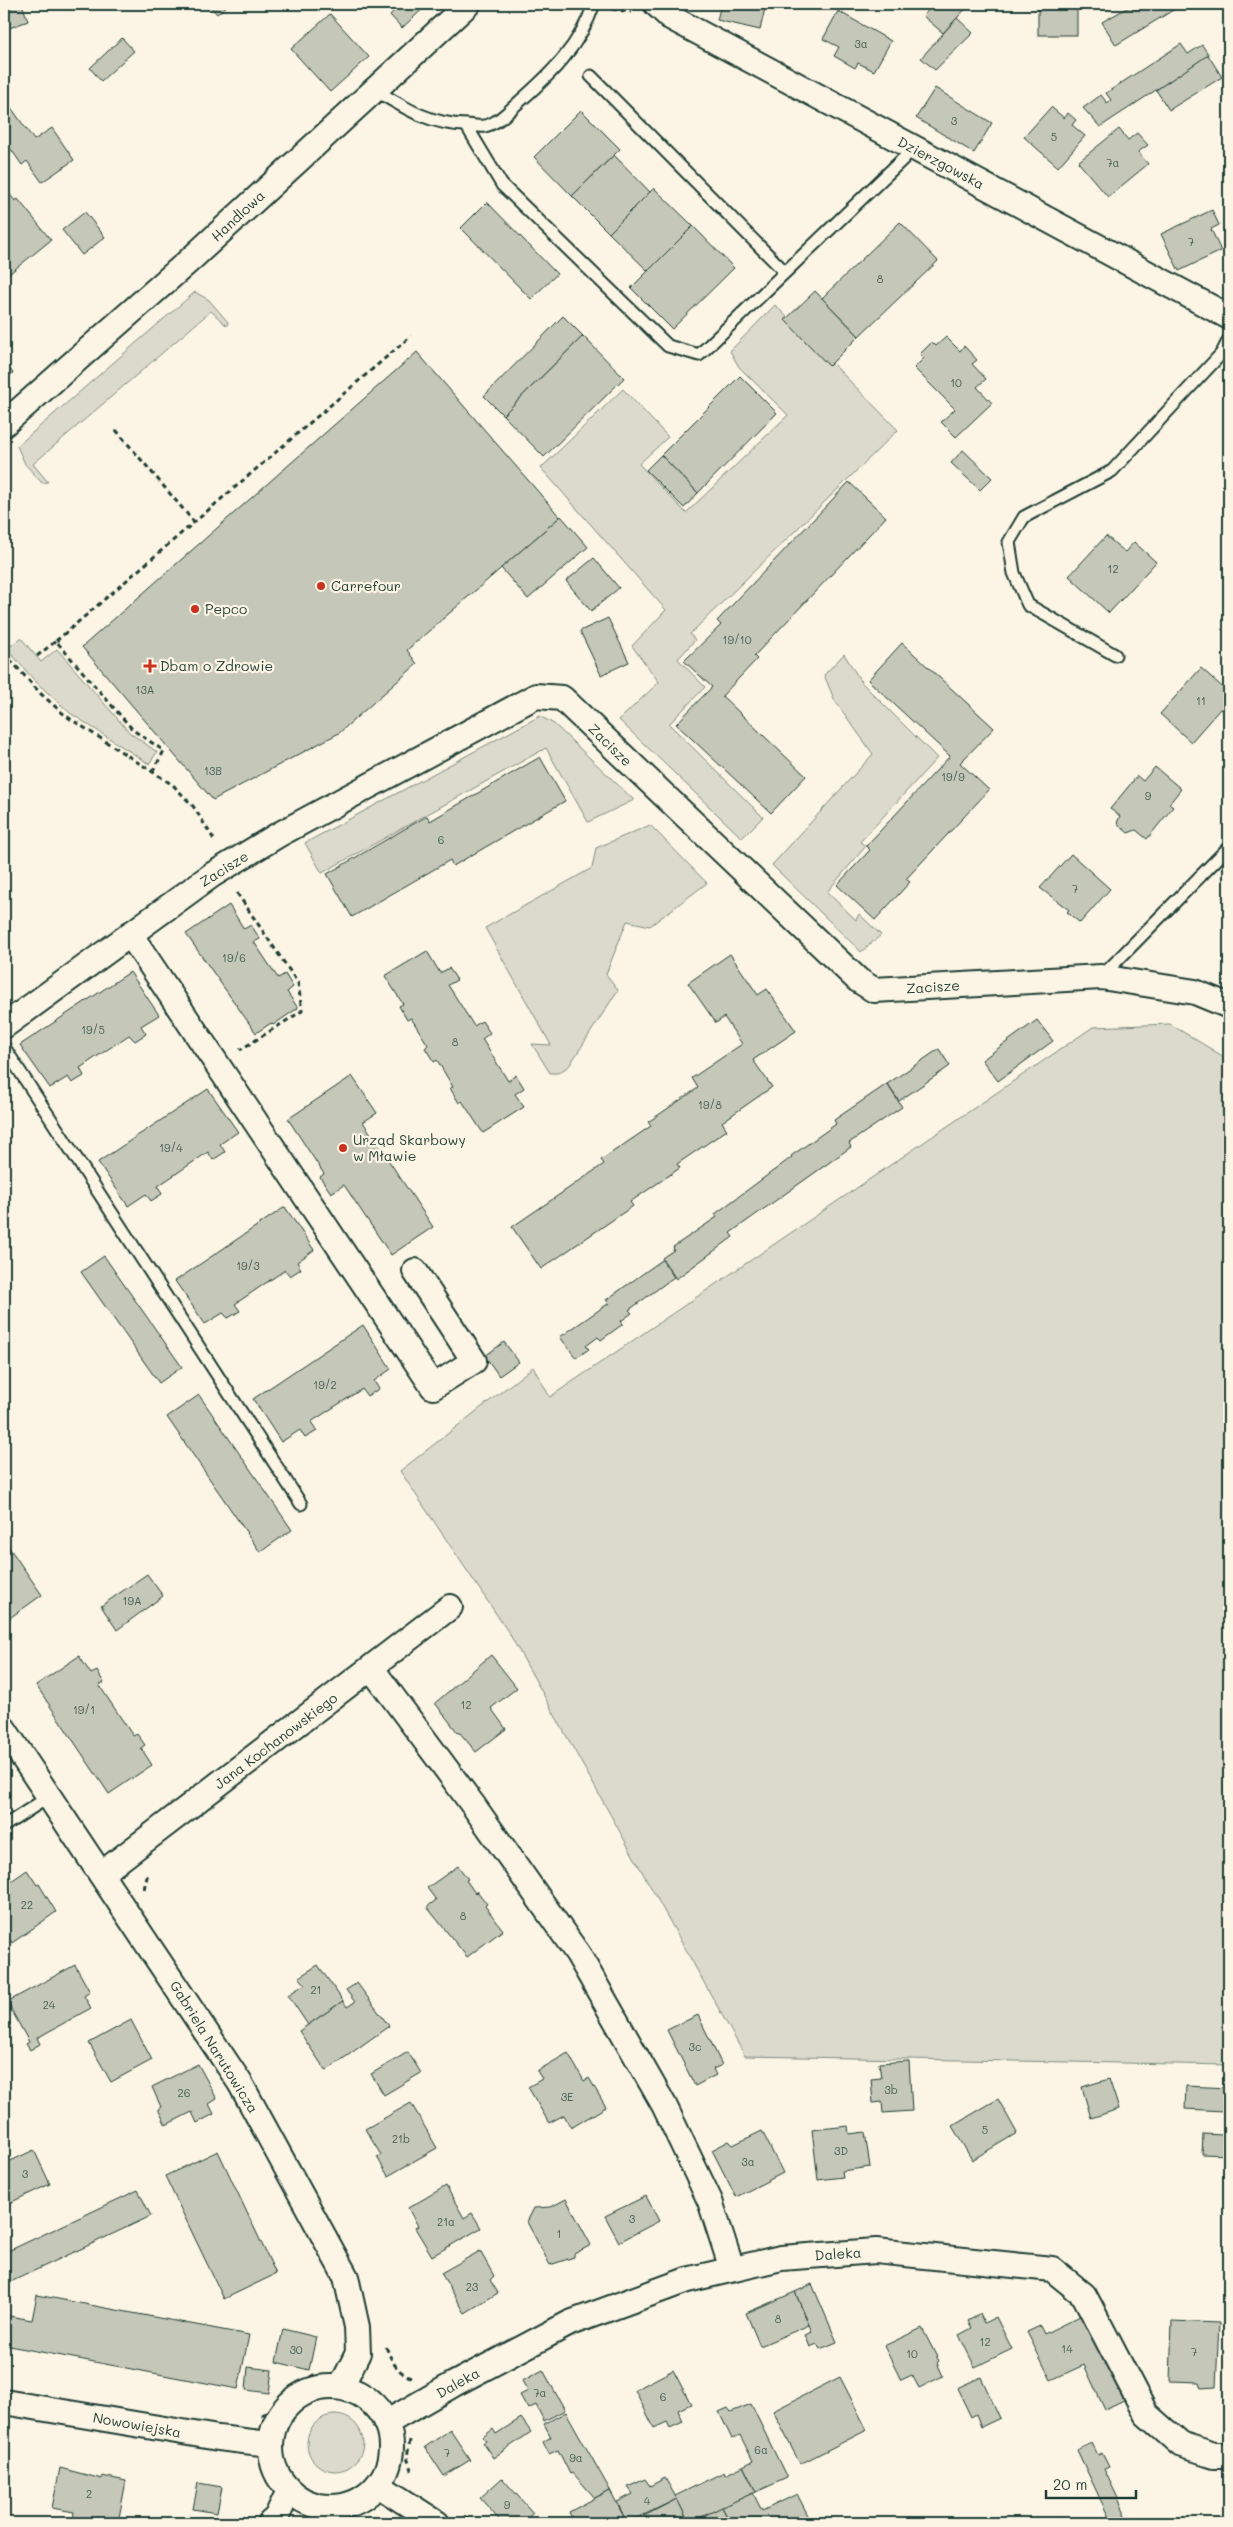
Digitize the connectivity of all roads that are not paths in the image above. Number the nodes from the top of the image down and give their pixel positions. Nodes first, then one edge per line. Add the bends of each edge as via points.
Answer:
1 (468, 4) edge
2 (594, 4) edge
3 (656, 4) edge
4 (591, 76) dead end
5 (375, 90) junction
6 (466, 125) junction
7 (912, 147) junction
8 (785, 272) junction
9 (1229, 317) edge
10 (1229, 339) edge
11 (4, 424) edge
12 (1116, 655) dead end
13 (1229, 847) edge
14 (130, 934) junction
15 (1102, 977) junction
16 (1229, 1006) edge
17 (4, 1026) edge
18 (4, 1047) edge
19 (415, 1271) dead end
20 (301, 1504) dead end
21 (450, 1608) dead end
22 (372, 1669) junction
23 (4, 1730) edge
24 (50, 1796) junction
25 (4, 1826) edge
26 (101, 1874) junction
27 (732, 2269) junction
28 (341, 2387) junction
29 (4, 2402) edge
30 (386, 2423) junction
31 (270, 2444) junction
32 (1229, 2455) edge
33 (378, 2485) junction
34 (289, 2491) junction
35 (324, 2515) edge
36 (270, 2523) edge
37 (437, 2523) edge

1 - 5 street, Handlowa
2 - 6 lane via 583,31 547,78 498,120 484,126
3 - 7 street, Dzierzgowska via 670,17
4 - 8 lane
5 - 6 lane via 420,116
5 - 11 street, Handlowa via 191,260
6 - 8 lane via 502,185 668,346 699,355
7 - 8 lane
7 - 9 street, Dzierzgowska
10 - 12 lane via 1222,353 1112,470 1024,517 1009,542 1014,573 1028,605
13 - 15 lane
14 - 15 street, Zacisze via 212,875 278,835 536,696 562,698 851,974 874,990
14 - 17 street, Zacisze
14 - 19 street via 432,1387 474,1360
15 - 16 street, Zacisze via 1195,992
18 - 20 lane
21 - 22 street, Jana Kochanowskiego
22 - 26 street, Jana Kochanowskiego
22 - 27 street via 578,1954 664,2105 710,2201
23 - 24 street, Gabriela Narutowicza
24 - 25 lane
24 - 26 street, Gabriela Narutowicza
26 - 28 street, Gabriela Narutowicza via 240,2083 346,2277 357,2327 358,2353
27 - 30 street, Daleka via 687,2280 570,2323
27 - 32 street, Daleka via 781,2258 876,2251 1052,2269 1084,2295 1146,2414 1180,2444 1214,2456
28 - 30 street via 358,2393 375,2406
28 - 31 street via 320,2387 292,2400 278,2416
29 - 31 street, Nowowiejska
30 - 33 street via 391,2442 389,2463
31 - 34 street via 273,2465
33 - 35 street
33 - 37 street
34 - 35 street
34 - 36 street via 276,2518

